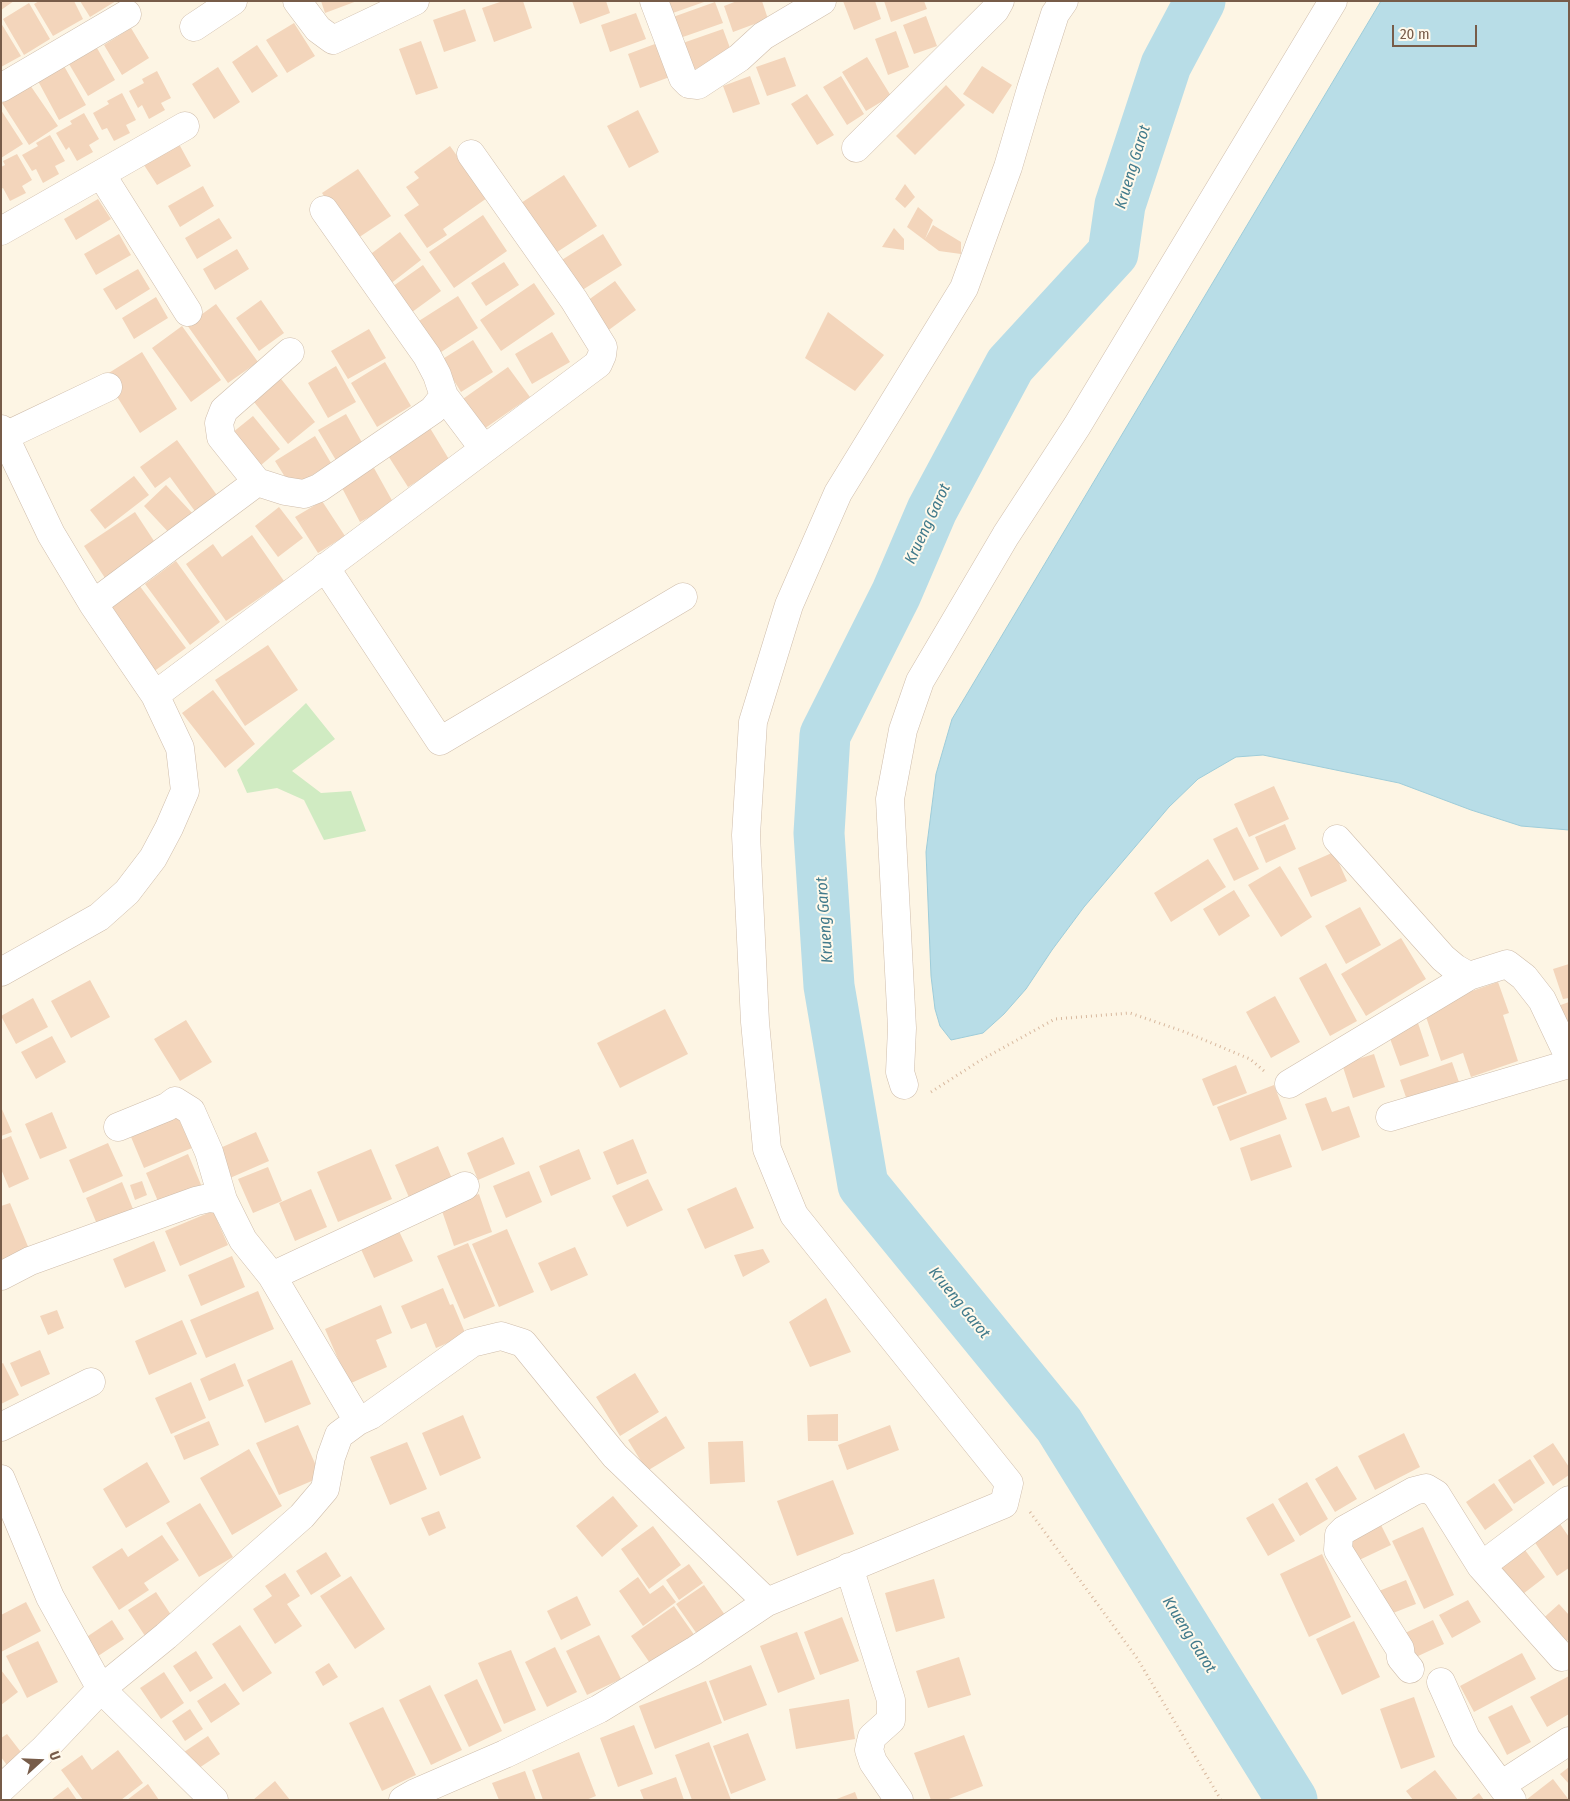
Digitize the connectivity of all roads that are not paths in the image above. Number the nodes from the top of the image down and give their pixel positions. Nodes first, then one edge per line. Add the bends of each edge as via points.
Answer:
1 (233, 1) edge
2 (298, 1) edge
3 (415, 1) edge
4 (654, 1) edge
5 (822, 1) edge
6 (1000, 1) edge
7 (1064, 1) edge
8 (1333, 1) edge
9 (128, 14) dead end
10 (194, 27) dead end
11 (1, 88) edge
12 (185, 126) dead end
13 (856, 148) dead end
14 (470, 154) dead end
15 (101, 174) junction
16 (324, 210) dead end
17 (1, 231) edge
18 (188, 312) dead end
19 (290, 352) dead end
20 (108, 388) dead end
21 (444, 396) junction
22 (3, 433) edge
23 (484, 449) junction
24 (257, 482) junction
25 (326, 567) junction
26 (683, 597) dead end
27 (93, 604) junction
28 (155, 695) junction
29 (1337, 839) dead end
30 (1, 972) edge
31 (1469, 976) junction
32 (1569, 1057) edge
33 (1569, 1064) edge
34 (1289, 1084) road end
35 (904, 1085) road end
36 (1390, 1117) dead end
37 (118, 1127) dead end
38 (465, 1186) dead end
39 (223, 1200) junction
40 (1, 1276) edge
41 (272, 1276) junction
42 (92, 1382) dead end
43 (358, 1421) junction
44 (1, 1427) edge
45 (1, 1479) edge
46 (1569, 1500) edge
47 (1480, 1566) junction
48 (849, 1567) junction
49 (767, 1602) junction
50 (1562, 1657) dead end
51 (1410, 1669) dead end
52 (1440, 1682) dead end
53 (101, 1689) junction
54 (1569, 1741) edge
55 (1, 1788) edge
56 (1507, 1792) edge
57 (214, 1800) edge
58 (403, 1800) edge
59 (899, 1800) edge

1 - 10 street
2 - 3 street via 318,30 333,40
4 - 5 street via 683,78 689,84 698,85 739,58 763,36
6 - 13 street via 995,10
7 - 48 street via 1056,14 1008,167 964,288 838,493 790,605 753,722 746,834 755,1022 767,1149 794,1215 1009,1483 1004,1504
8 - 35 street via 920,681 903,730 890,799 902,1028 900,1072
9 - 11 street
12 - 15 street
14 - 23 street via 604,347 598,364
15 - 17 street
15 - 18 street
16 - 21 street via 427,356
19 - 24 street via 224,410 219,423 221,437
20 - 22 street
21 - 23 street
21 - 24 street via 433,410 319,488 304,494
22 - 27 street via 51,534
23 - 25 street
24 - 27 street
25 - 26 street via 440,741
25 - 28 street
27 - 28 street
28 - 30 street via 180,748 185,792 153,858 127,892 99,917
29 - 31 street via 1443,958
31 - 32 street via 1507,964 1524,977 1542,1000
31 - 34 street
33 - 36 street
37 - 39 street via 176,1101 191,1111 209,1152
38 - 41 street
39 - 40 street via 209,1198 196,1201 30,1261
39 - 41 street via 243,1240
41 - 43 street
42 - 44 street
43 - 49 street via 372,1415 472,1343 501,1336 522,1343 615,1456
43 - 53 street via 339,1435 324,1489 302,1516
45 - 53 street via 50,1597
46 - 47 street
47 - 50 street
47 - 51 street via 1436,1494 1426,1488 1339,1535 1338,1550
48 - 49 street
48 - 59 street via 891,1700 890,1720 872,1737 869,1750
49 - 58 street via 599,1709
52 - 56 street via 1466,1738
53 - 55 street via 45,1748
53 - 57 street
54 - 56 street

